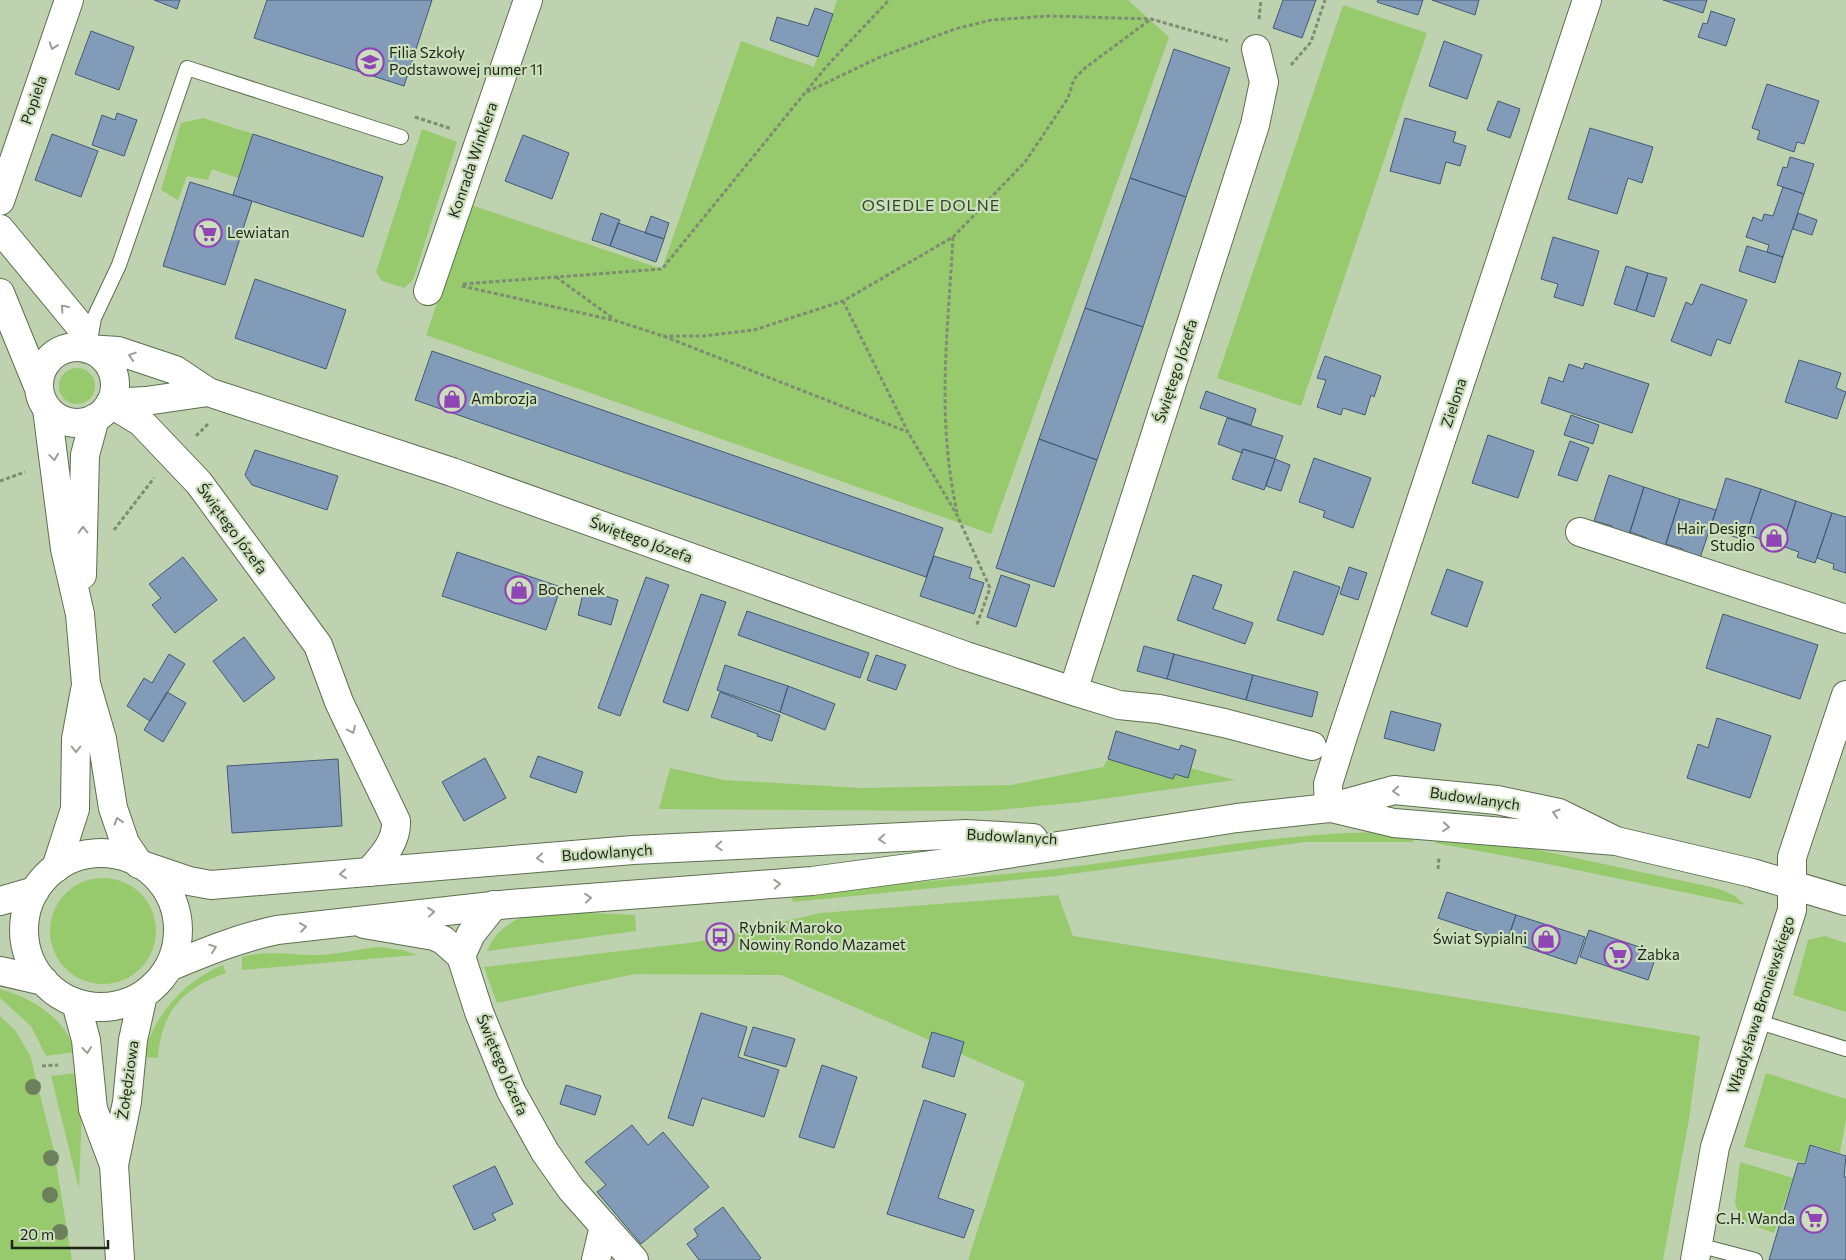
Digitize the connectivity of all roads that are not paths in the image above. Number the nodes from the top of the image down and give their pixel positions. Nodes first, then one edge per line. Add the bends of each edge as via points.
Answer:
1 (69, 0) edge
2 (528, 0) edge
3 (1587, 0) edge
4 (1256, 49) road end
5 (401, 137) dead end
6 (0, 201) edge
7 (0, 229) edge
8 (428, 291) dead end
9 (0, 292) edge
10 (88, 349) junction
11 (208, 392) junction
12 (43, 397) junction
13 (102, 411) junction
14 (1580, 532) dead end
15 (80, 614) junction
16 (1846, 619) edge
17 (86, 684) junction
18 (1073, 690) junction
19 (1846, 696) edge
20 (1312, 746) dead end
21 (1330, 808) junction
22 (1079, 841) junction
23 (140, 864) junction
24 (56, 868) junction
25 (369, 872) junction
26 (1792, 884) junction
27 (35, 891) junction
28 (0, 901) edge
29 (1846, 901) edge
30 (494, 905) junction
31 (348, 921) junction
32 (461, 956) junction
33 (169, 967) junction
34 (0, 971) edge
35 (44, 982) junction
36 (143, 995) junction
37 (76, 1003) junction
38 (1756, 1021) junction
39 (1846, 1049) edge
40 (114, 1165) junction
41 (604, 1226) junction
42 (1696, 1253) edge
43 (120, 1260) edge
44 (596, 1260) edge
45 (634, 1260) edge
46 (1755, 1260) edge

1 -> 6 street, Popiela
2 - 8 street, Konrada Winklera
3 - 21 street, Zielona via 1338,751 1328,784
4 - 18 street, Świętego Józefa via 1264,82 1255,125
5 - 10 lane via 187,68 118,264 94,318
10 -> 7 street via 80,326
9 - 12 street
11 -> 10 street, Świętego Józefa via 175,370 118,351
10 - 12 street via 74,347 54,354 44,365
10 - 13 street via 100,355 111,369 115,387
11 - 13 street, Świętego Józefa
11 - 18 street, Świętego Józefa via 452,472 966,656
12 - 13 street via 61,420 69,422 86,422
12 -> 15 street via 65,548
15 -> 13 street via 85,455
13 -> 25 street, Świętego Józefa via 147,427 199,483 318,645 396,821 387,852
14 - 16 street
15 - 17 street
23 -> 17 street via 127,848 116,816 102,739
17 -> 24 street via 76,740 75,810
18 - 20 street, Świętego Józefa via 1119,705 1159,709
19 - 26 street, Władysława Broniewskiego via 1792,857
21 - 22 street, Budowlanych
21 - 26 street, Budowlanych via 1394,823 1616,841
22 -> 25 street, Budowlanych via 966,834 633,850
30 -> 22 street, Budowlanych via 812,881
23 - 24 street via 119,856 97,854 76,858
25 -> 23 street, Budowlanych via 211,885
23 - 33 street via 162,883 175,909 178,938
24 - 27 street
26 - 29 street, Budowlanych
26 - 38 street, Władysława Broniewskiego via 1792,910
27 - 28 street
27 - 35 street via 25,922 25,943 32,964
31 -> 30 street, Budowlanych
30 - 32 street via 471,934
31 - 32 street via 434,936
33 -> 31 street, Budowlanych via 210,949 259,934
32 - 41 street, Świętego Józefa via 479,1012 526,1121 571,1189
33 - 36 street via 158,983
34 - 35 street
35 - 37 street
36 - 37 street via 110,1007
36 - 40 street, Żołędziowa
37 -> 40 street, Żołędziowa via 86,1040 93,1108
38 - 39 lane
38 - 42 street, Władysława Broniewskiego via 1714,1147
40 - 43 street, Żołędziowa
41 - 44 street
41 - 45 street, Świętego Józefa
42 - 46 lane

